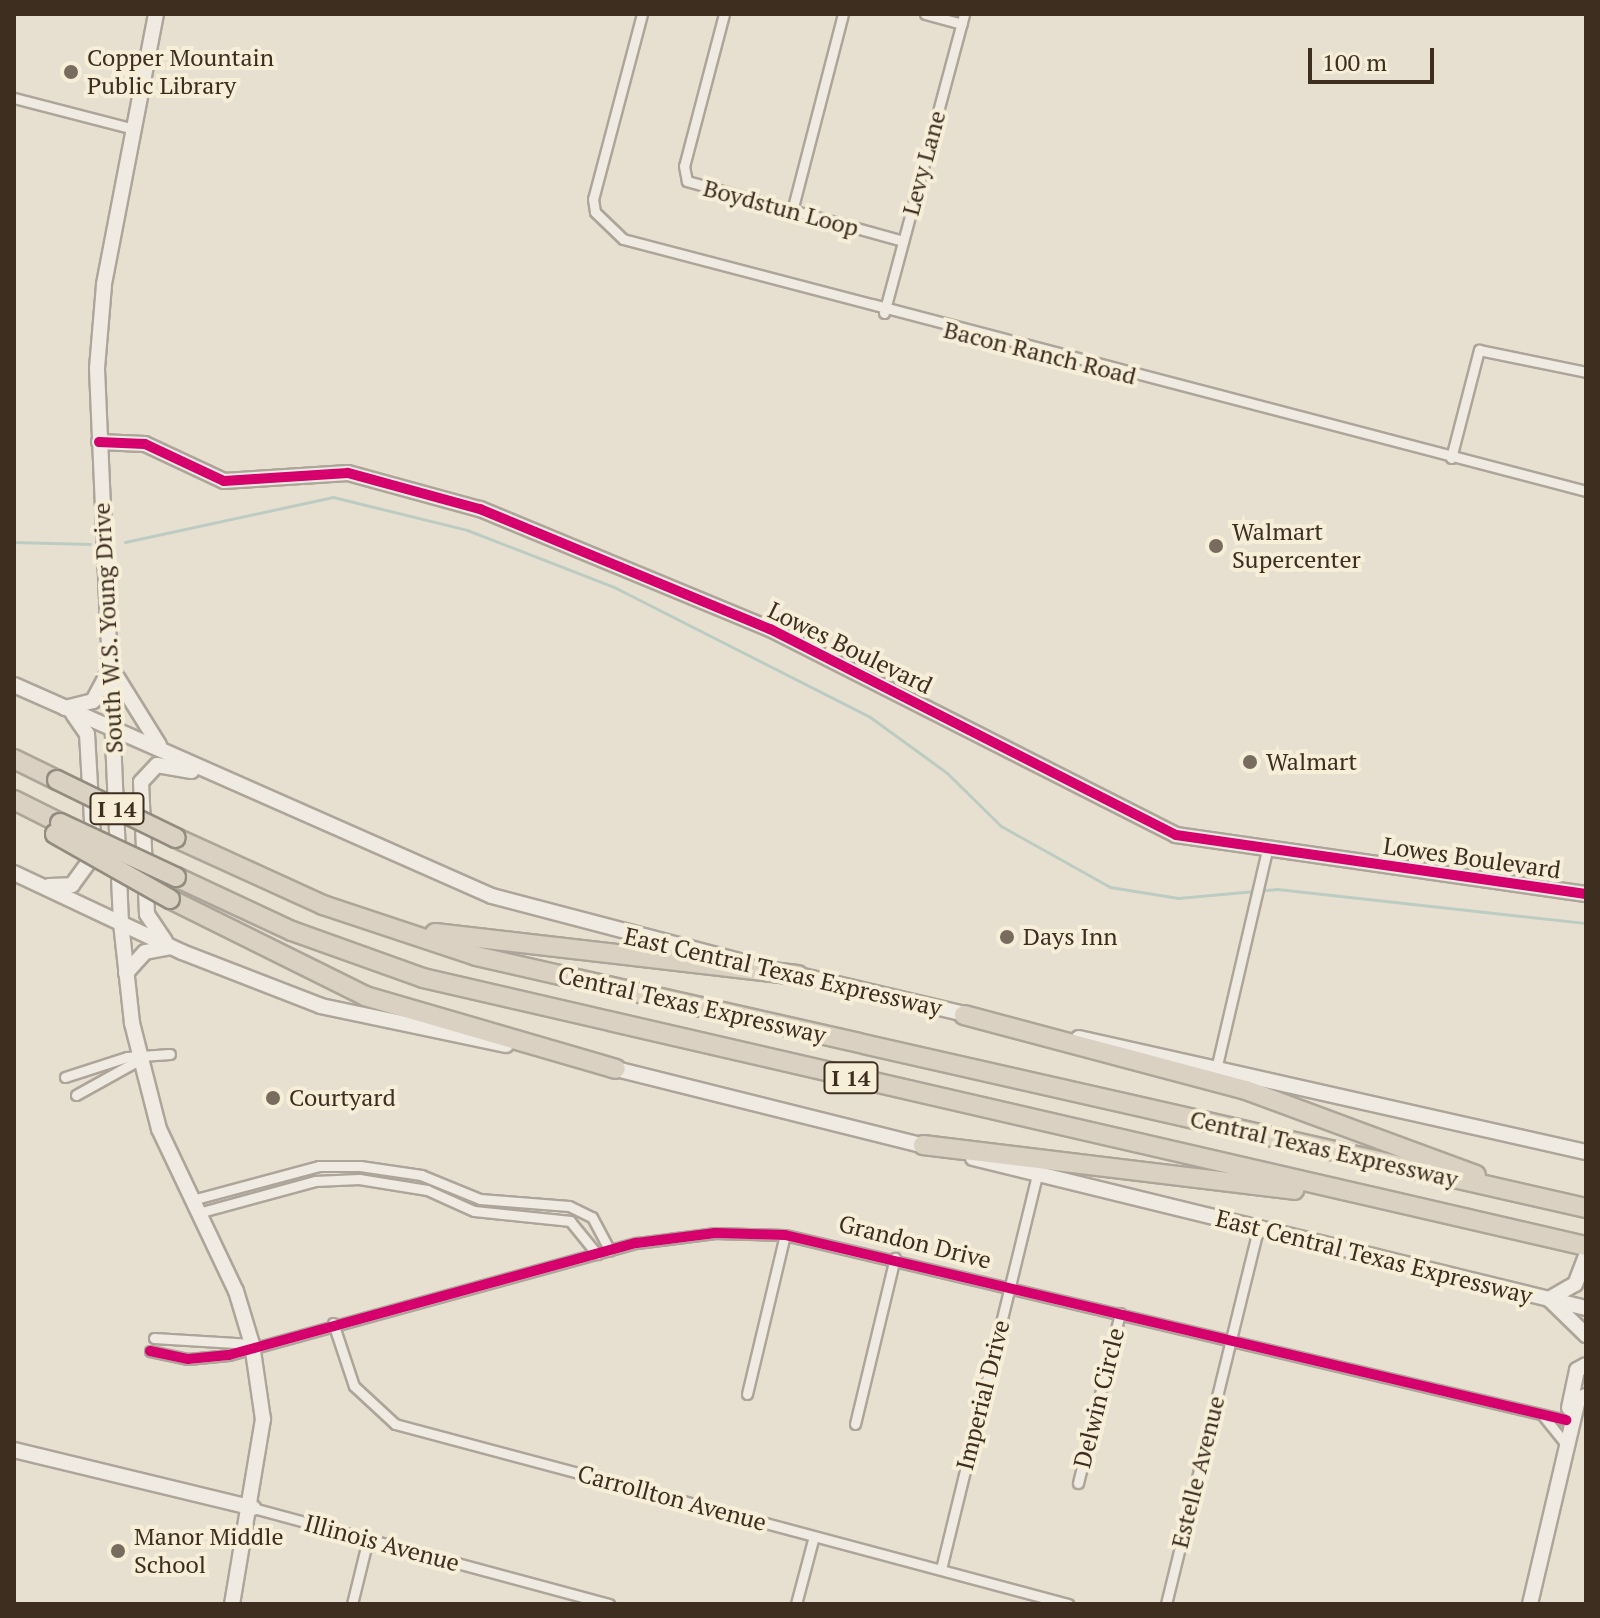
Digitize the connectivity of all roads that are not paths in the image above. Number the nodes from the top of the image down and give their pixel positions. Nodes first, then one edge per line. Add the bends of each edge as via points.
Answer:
1 (156, 14) edge
2 (642, 14) edge
3 (724, 14) edge
4 (843, 14) edge
5 (925, 14) edge
6 (963, 19) edge
7 (14, 98) edge
8 (134, 129) junction
9 (792, 211) junction
10 (903, 241) junction
11 (884, 313) junction
12 (1586, 372) edge
13 (99, 442) junction
14 (1451, 458) junction
15 (1586, 491) edge
16 (110, 666) junction
17 (14, 685) edge
18 (67, 709) junction
19 (113, 729) junction
20 (171, 755) junction
21 (14, 759) edge
22 (219, 778) junction
23 (14, 800) edge
24 (14, 808) edge
25 (58, 828) junction
26 (1267, 850) junction
27 (14, 873) edge
28 (41, 885) junction
29 (1586, 894) edge
30 (323, 905) junction
31 (121, 923) junction
32 (171, 947) junction
33 (126, 973) junction
34 (798, 975) junction
35 (964, 1015) junction
36 (170, 1054) dead end
37 (139, 1060) junction
38 (1217, 1065) junction
39 (616, 1069) junction
40 (65, 1077) dead end
41 (76, 1095) dead end
42 (923, 1145) junction
43 (1582, 1154) edge
44 (360, 1166) junction
45 (406, 1173) junction
46 (1037, 1174) junction
47 (359, 1179) junction
48 (244, 1187) junction
49 (407, 1187) junction
50 (1364, 1195) junction
51 (1523, 1195) junction
52 (506, 1199) junction
53 (248, 1200) junction
54 (559, 1205) junction
55 (195, 1206) junction
56 (1586, 1208) edge
57 (506, 1212) junction
58 (557, 1218) junction
59 (1258, 1229) junction
60 (785, 1235) junction
61 (1586, 1246) edge
62 (610, 1251) junction
63 (597, 1254) junction
64 (1586, 1256) edge
65 (895, 1258) junction
66 (1009, 1286) junction
67 (1549, 1299) junction
68 (1586, 1308) edge
69 (1120, 1313) junction
70 (333, 1323) junction
71 (1586, 1335) edge
72 (154, 1338) dead end
73 (1231, 1340) junction
74 (252, 1344) junction
75 (150, 1351) dead end
76 (1586, 1365) edge
77 (747, 1394) dead end
78 (1586, 1396) edge
79 (1586, 1408) edge
80 (1541, 1415) junction
81 (855, 1424) dead end
82 (1568, 1432) junction
83 (14, 1450) edge
84 (1078, 1483) dead end
85 (253, 1508) junction
86 (814, 1536) junction
87 (368, 1539) junction
88 (941, 1569) junction
89 (232, 1604) edge
90 (352, 1604) edge
91 (609, 1604) edge
92 (796, 1604) edge
93 (1068, 1604) edge
94 (1166, 1604) edge
95 (1530, 1604) edge

1 - 8 main road, South W.S. Young Drive
2 - 11 street, Bacon Ranch Road via 608,122 595,212 623,239
3 - 9 street, Boydstun Loop via 683,174 693,184
4 - 9 street
5 - 6 street
6 - 10 street, Levy Lane
7 - 8 street
8 - 13 main road, South W.S. Young Drive via 101,314
9 - 10 street, Boydstun Loop
10 - 11 street, Levy Lane
11 - 14 street, Bacon Ranch Road
12 - 14 street via 1479,350
13 - 16 main road, South W.S. Young Drive
13 - 26 main road, Lowes Boulevard via 145,444 224,481 348,473 480,509 806,646 1156,828
14 - 15 street, Bacon Ranch Road
16 - 18 main road via 93,701
16 - 19 main road, South W.S. Young Drive
16 - 20 main road via 139,723
17 - 18 main road, East Central Texas Expressway
18 - 19 main road, East Central Texas Expressway
18 - 28 main road via 87,734 94,855 72,885
19 - 20 main road, East Central Texas Expressway
19 - 31 main road, South W.S. Young Drive
20 - 22 main road, East Central Texas Expressway
21 - 30 highway, Central Texas Expressway / I 14, bridge
22 - 32 main road via 157,765 141,782 147,914
22 - 34 main road, East Central Texas Expressway via 492,896
23 - 25 highway, Central Texas Expressway / I 14
24 - 25 highway
25 - 39 highway, bridge via 170,899 365,996
25 - 50 highway, Central Texas Expressway / I 14, bridge via 292,931 423,978
26 - 29 main road, Lowes Boulevard
26 - 38 street
27 - 28 main road, East Central Texas Expressway
28 - 31 main road, East Central Texas Expressway
30 - 34 highway via 500,944
30 - 51 highway, Central Texas Expressway / I 14 via 476,956
31 - 32 main road, East Central Texas Expressway
31 - 33 main road, South W.S. Young Drive
32 - 33 main road via 145,952
32 - 39 main road, East Central Texas Expressway via 321,1006
33 - 37 main road, South W.S. Young Drive
34 - 35 main road, East Central Texas Expressway
35 - 38 main road, East Central Texas Expressway
35 - 51 highway via 1318,1113
36 - 37 street
37 - 40 street via 127,1057
37 - 41 street
37 - 55 main road, South W.S. Young Drive
38 - 43 main road, East Central Texas Expressway
39 - 42 main road, East Central Texas Expressway
42 - 46 main road, East Central Texas Expressway
42 - 50 highway
44 - 45 street
44 - 47 street
44 - 48 street via 319,1166
45 - 49 street
45 - 52 street via 480,1199
46 - 59 main road, East Central Texas Expressway
46 - 66 street, Imperial Drive
47 - 49 street
47 - 53 street via 329,1178
48 - 53 street
48 - 55 street
49 - 57 street via 474,1211
50 - 61 highway, Central Texas Expressway / I 14
51 - 56 highway, Central Texas Expressway / I 14
52 - 54 street
52 - 57 street
53 - 55 street
54 - 58 street
54 - 62 street via 592,1217
55 - 74 main road, South W.S. Young Drive via 236,1291
57 - 58 street
58 - 63 street via 578,1224
59 - 67 main road, East Central Texas Expressway
59 - 73 street, Estelle Avenue
60 - 62 street, Grandon Drive via 691,1235
60 - 65 street, Grandon Drive
60 - 77 street
62 - 63 street, Grandon Drive
63 - 70 street, Grandon Drive
64 - 67 main road via 1575,1284
65 - 66 street, Grandon Drive
65 - 81 street
66 - 69 street, Grandon Drive
66 - 88 street, Imperial Drive
67 - 68 main road, East Central Texas Expressway
67 - 71 main road
69 - 73 street, Grandon Drive
69 - 84 street, Delwin Circle
70 - 74 street, Grandon Drive
70 - 86 street, Carrollton Avenue via 354,1386 395,1424
72 - 74 street
73 - 80 street, Grandon Drive
73 - 94 street, Estelle Avenue
74 - 75 street, Grandon Drive via 203,1359
74 - 85 main road, South W.S. Young Drive via 263,1419
76 - 82 main road via 1577,1370
78 - 82 main road via 1578,1399
79 - 82 main road
80 - 82 street, Grandon Drive
80 - 82 street
82 - 95 main road
83 - 85 main road, Illinois Avenue
85 - 87 street, Illinois Avenue
85 - 89 main road, South W.S. Young Drive
86 - 88 street, Carrollton Avenue
86 - 92 street
87 - 90 street
87 - 91 street, Illinois Avenue
88 - 93 street, Carrollton Avenue

